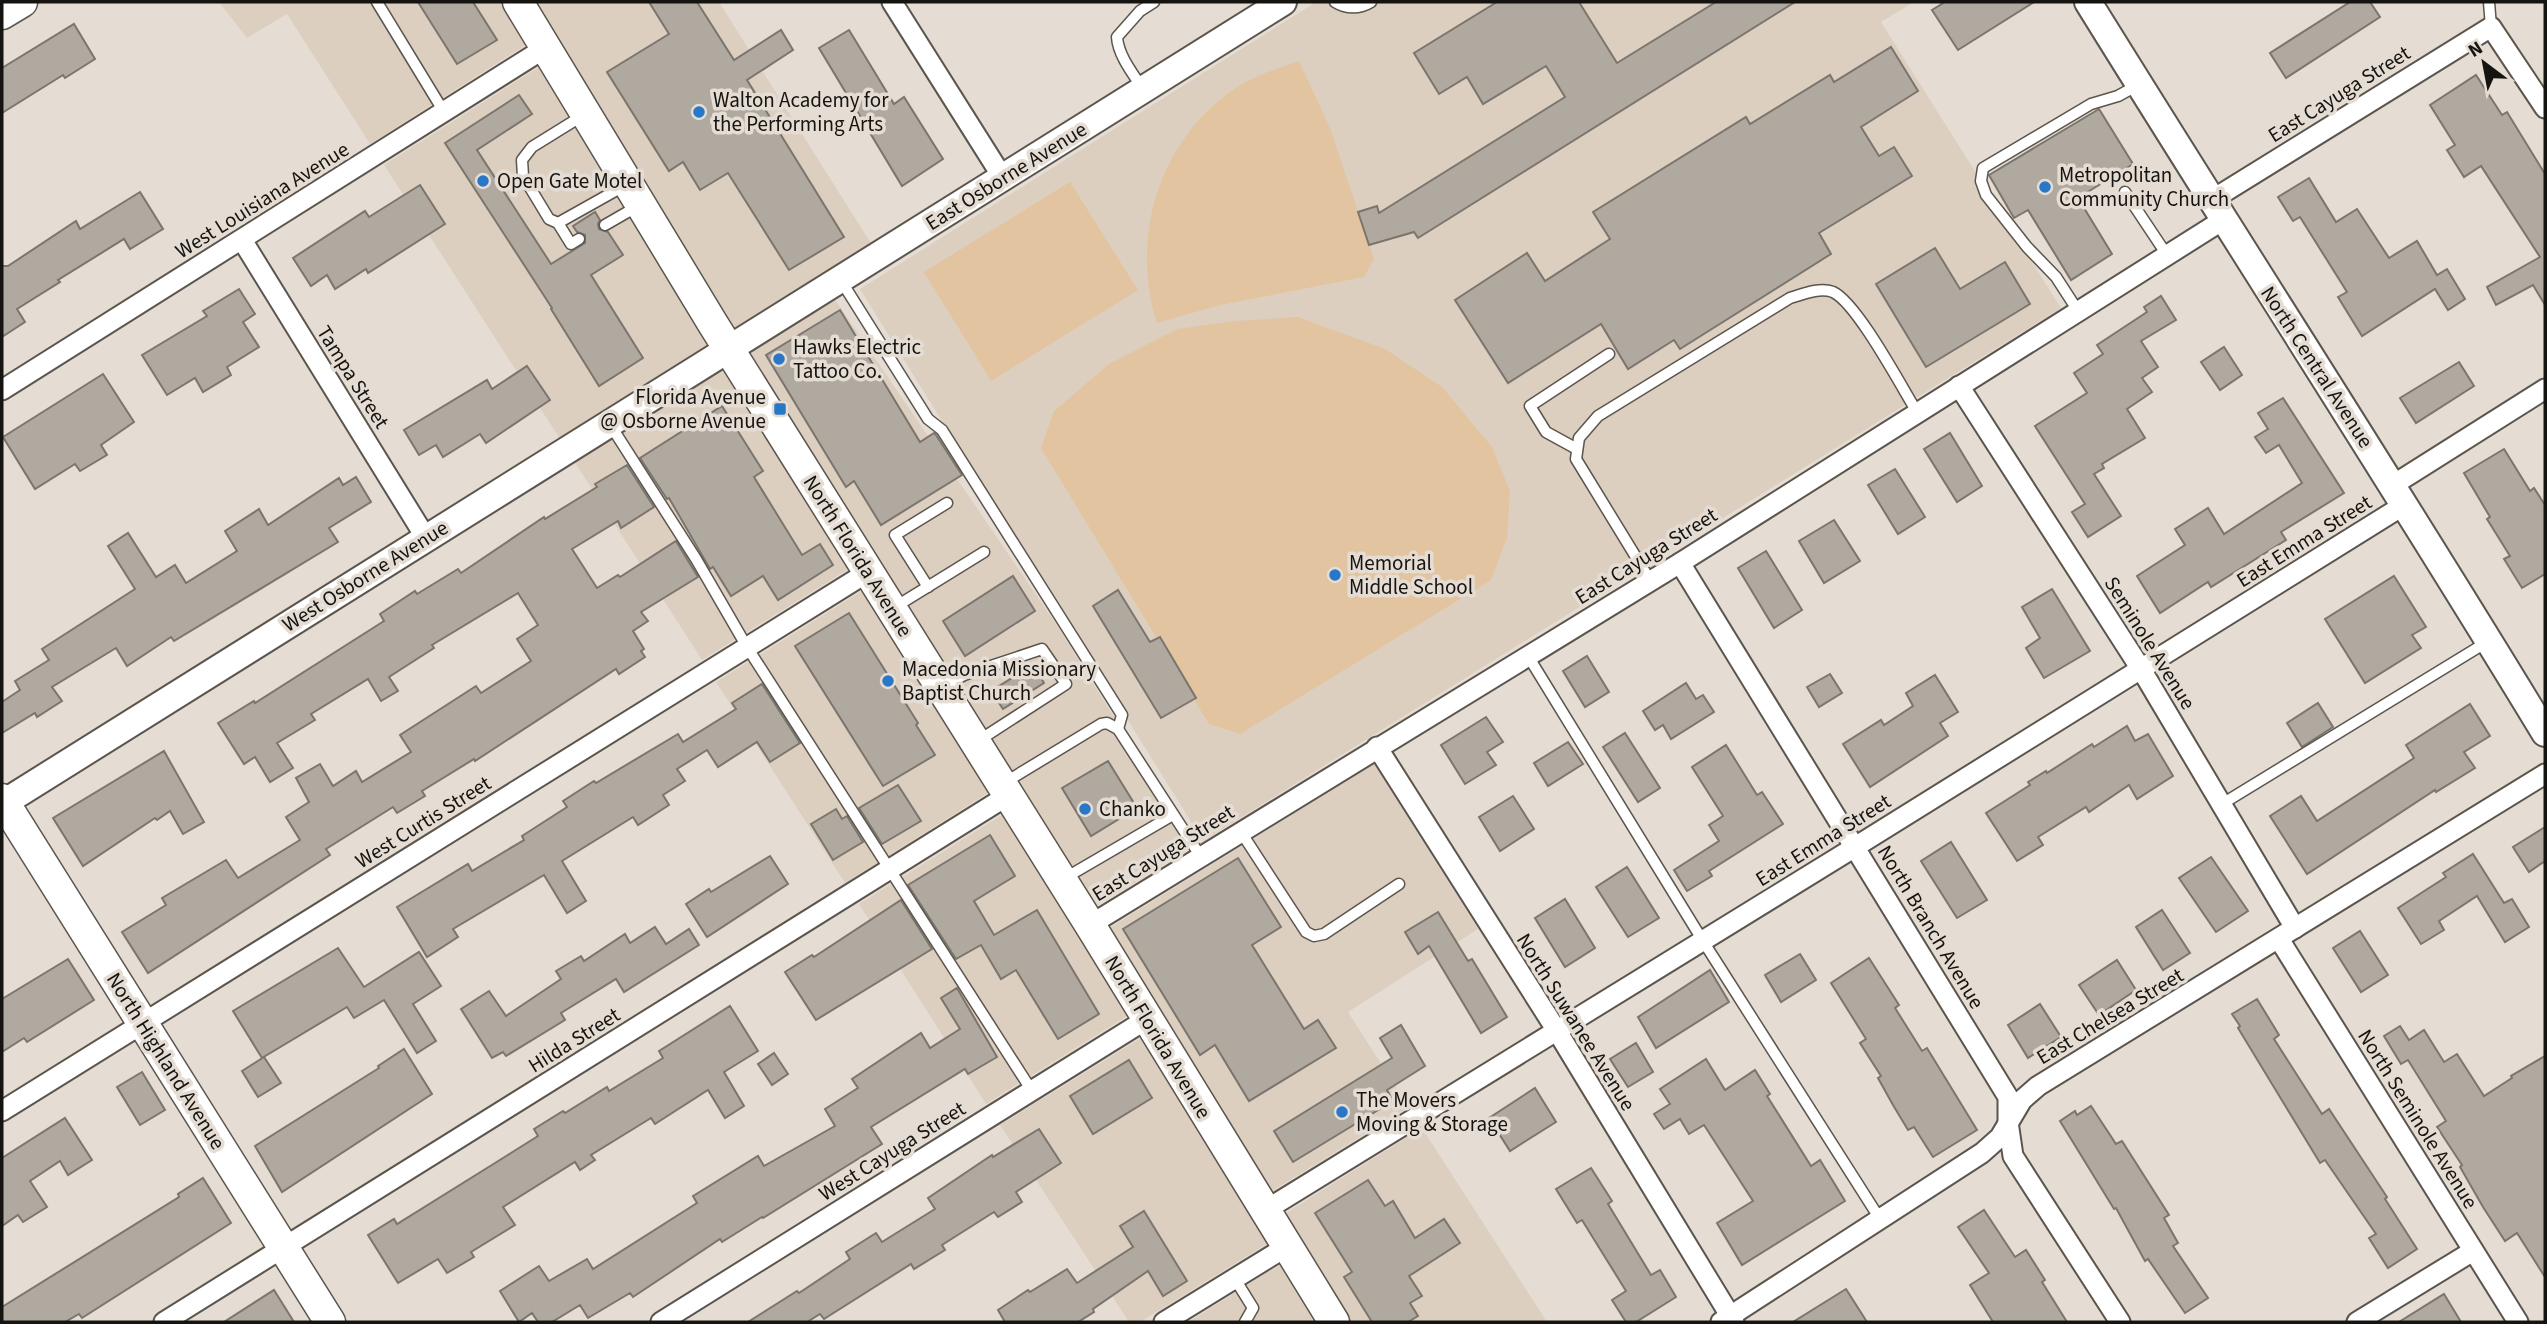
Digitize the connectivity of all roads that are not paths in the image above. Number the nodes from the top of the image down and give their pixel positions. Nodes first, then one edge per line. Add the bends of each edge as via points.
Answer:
1 (22, 2) edge
2 (377, 2) edge
3 (518, 2) edge
4 (892, 2) edge
5 (1154, 2) edge
6 (1282, 2) edge
7 (1335, 2) edge
8 (1371, 2) edge
9 (2088, 2) edge
10 (2490, 2) edge
11 (2, 14) edge
12 (2491, 27) junction
13 (545, 48) junction
14 (2138, 84) junction
15 (1143, 90) junction
16 (2545, 108) edge
17 (444, 112) junction
18 (585, 114) junction
19 (1003, 178) junction
20 (2125, 192) dead end
21 (634, 194) junction
22 (2217, 210) junction
23 (558, 223) junction
24 (605, 225) dead end
25 (579, 239) dead end
26 (242, 240) junction
27 (2167, 255) junction
28 (840, 279) junction
29 (2078, 311) junction
30 (729, 349) junction
31 (1609, 354) dead end
32 (1959, 386) junction
33 (2545, 389) edge
34 (2, 390) edge
35 (1917, 412) junction
36 (609, 423) junction
37 (1577, 449) junction
38 (2398, 495) junction
39 (947, 503) dead end
40 (426, 538) junction
41 (984, 552) dead end
42 (1680, 563) junction
43 (868, 572) junction
44 (1650, 580) junction
45 (928, 586) junction
46 (891, 609) junction
47 (2489, 641) junction
48 (747, 648) junction
49 (1528, 655) junction
50 (2141, 669) junction
51 (941, 688) junction
52 (1118, 729) junction
53 (2545, 733) edge
54 (975, 743) junction
55 (1377, 747) junction
56 (2545, 774) edge
57 (1004, 791) junction
58 (3, 802) edge
59 (2222, 804) junction
60 (1173, 815) junction
61 (1241, 832) junction
62 (1855, 847) junction
63 (1201, 857) junction
64 (890, 870) junction
65 (1061, 881) junction
66 (1399, 884) dead end
67 (1090, 925) junction
68 (2287, 934) junction
69 (1703, 941) junction
70 (1147, 1019) junction
71 (142, 1024) junction
72 (1557, 1031) junction
73 (1031, 1091) junction
74 (2, 1111) edge
75 (2008, 1122) junction
76 (1264, 1210) junction
77 (1880, 1219) junction
78 (1286, 1247) junction
79 (284, 1248) junction
80 (2473, 1251) junction
81 (1235, 1279) junction
82 (1728, 1320) edge
83 (164, 1322) edge
84 (330, 1322) edge
85 (661, 1322) edge
86 (1164, 1322) edge
87 (1245, 1322) edge
88 (1334, 1322) edge
89 (2120, 1322) edge
90 (2357, 1322) edge
91 (2518, 1322) edge

1 - 11 main road
2 - 17 lane
3 - 13 main road, North Florida Avenue
4 - 19 street
5 - 15 lane via 1117,37
6 - 15 street, East Osborne Avenue
7 - 8 lane via 1343,7
9 - 14 street, North Central Avenue
10 - 12 lane
12 - 16 street
12 - 22 street, East Cayuga Street
13 - 17 street, West Louisiana Avenue
13 - 18 main road, North Florida Avenue
14 - 22 street, North Central Avenue
14 - 29 lane via 2091,104 1983,168 1986,195
15 - 19 street, East Osborne Avenue
17 - 26 street, West Louisiana Avenue
18 - 21 main road, North Florida Avenue
18 - 23 lane via 532,147 522,160 523,176 549,219
19 - 28 street, East Osborne Avenue
20 - 27 lane
21 - 23 lane
21 - 24 lane
21 - 30 main road, North Florida Avenue
22 - 27 street, East Cayuga Street
22 - 38 street, North Central Avenue
23 - 25 lane via 570,244
26 - 34 street, West Louisiana Avenue
26 - 40 street, Tampa Street
27 - 29 street, East Cayuga Street
28 - 30 street, East Osborne Avenue
28 - 52 lane via 928,419 942,430 1122,715
29 - 32 street, East Cayuga Street
30 - 36 street, West Osborne Avenue
30 - 43 main road, North Florida Avenue
31 - 37 lane via 1530,406 1546,432
32 - 35 street, East Cayuga Street
32 - 50 street, Seminole Avenue
33 - 38 street, East Emma Street
35 - 37 lane via 1853,310 1833,292 1814,290 1790,298 1598,416 1579,438
35 - 42 street, East Cayuga Street
36 - 40 street, West Osborne Avenue
36 - 48 lane
37 - 44 lane via 1576,459 1586,477
38 - 47 street, North Central Avenue
38 - 50 street, East Emma Street
39 - 45 lane via 895,535
40 - 58 street, West Osborne Avenue
41 - 45 lane
42 - 44 street, East Cayuga Street
42 - 62 street, North Branch Avenue
43 - 46 main road, North Florida Avenue
43 - 48 street, West Curtis Street
44 - 49 street, East Cayuga Street
45 - 46 lane
46 - 51 main road, North Florida Avenue
47 - 53 street, North Central Avenue
47 - 59 lane
48 - 64 lane
48 - 71 street, West Curtis Street
49 - 55 street, East Cayuga Street
49 - 69 lane
50 - 59 street, Seminole Avenue
50 - 62 street, East Emma Street
51 - 54 main road, North Florida Avenue
51 - 54 lane via 964,675 1042,649 1066,684
52 - 57 lane via 1101,724
52 - 60 lane
54 - 57 main road, North Florida Avenue
55 - 61 street, East Cayuga Street
55 - 72 street, North Suwanee Avenue
56 - 68 street, East Chelsea Street
57 - 64 street, Hilda Street
57 - 65 main road, North Florida Avenue
58 - 71 main road, North Highland Avenue
59 - 68 street, Seminole Avenue
60 - 63 lane
60 - 65 lane
61 - 63 street, East Cayuga Street
61 - 66 lane via 1306,932 1314,936 1324,934
62 - 69 street, East Emma Street
62 - 75 street, North Branch Avenue via 2008,1097
63 - 67 street, East Cayuga Street
64 - 73 lane
64 - 79 street, Hilda Street
65 - 67 main road, North Florida Avenue
67 - 70 main road, North Florida Avenue
68 - 75 street, East Chelsea Street via 2038,1086
68 - 80 street, North Seminole Avenue
69 - 72 street, East Emma Street
69 - 77 lane
70 - 73 street, West Cayuga Street
70 - 76 main road, North Florida Avenue
71 - 74 street, West Curtis Street
71 - 79 main road, North Highland Avenue
72 - 76 street, East Emma Street
72 - 82 street, North Suwanee Avenue
73 - 85 street, West Cayuga Street
75 - 77 street, East Chelsea Street via 2000,1137 1982,1153
75 - 89 street, North Branch Avenue via 2014,1156
76 - 78 main road, North Florida Avenue
77 - 82 street, East Chelsea Street
78 - 81 street
78 - 88 main road, North Florida Avenue
79 - 83 street, Hilda Street
79 - 84 main road, North Highland Avenue
80 - 90 street
80 - 91 street, North Seminole Avenue
81 - 86 street
81 - 87 lane via 1253,1308

